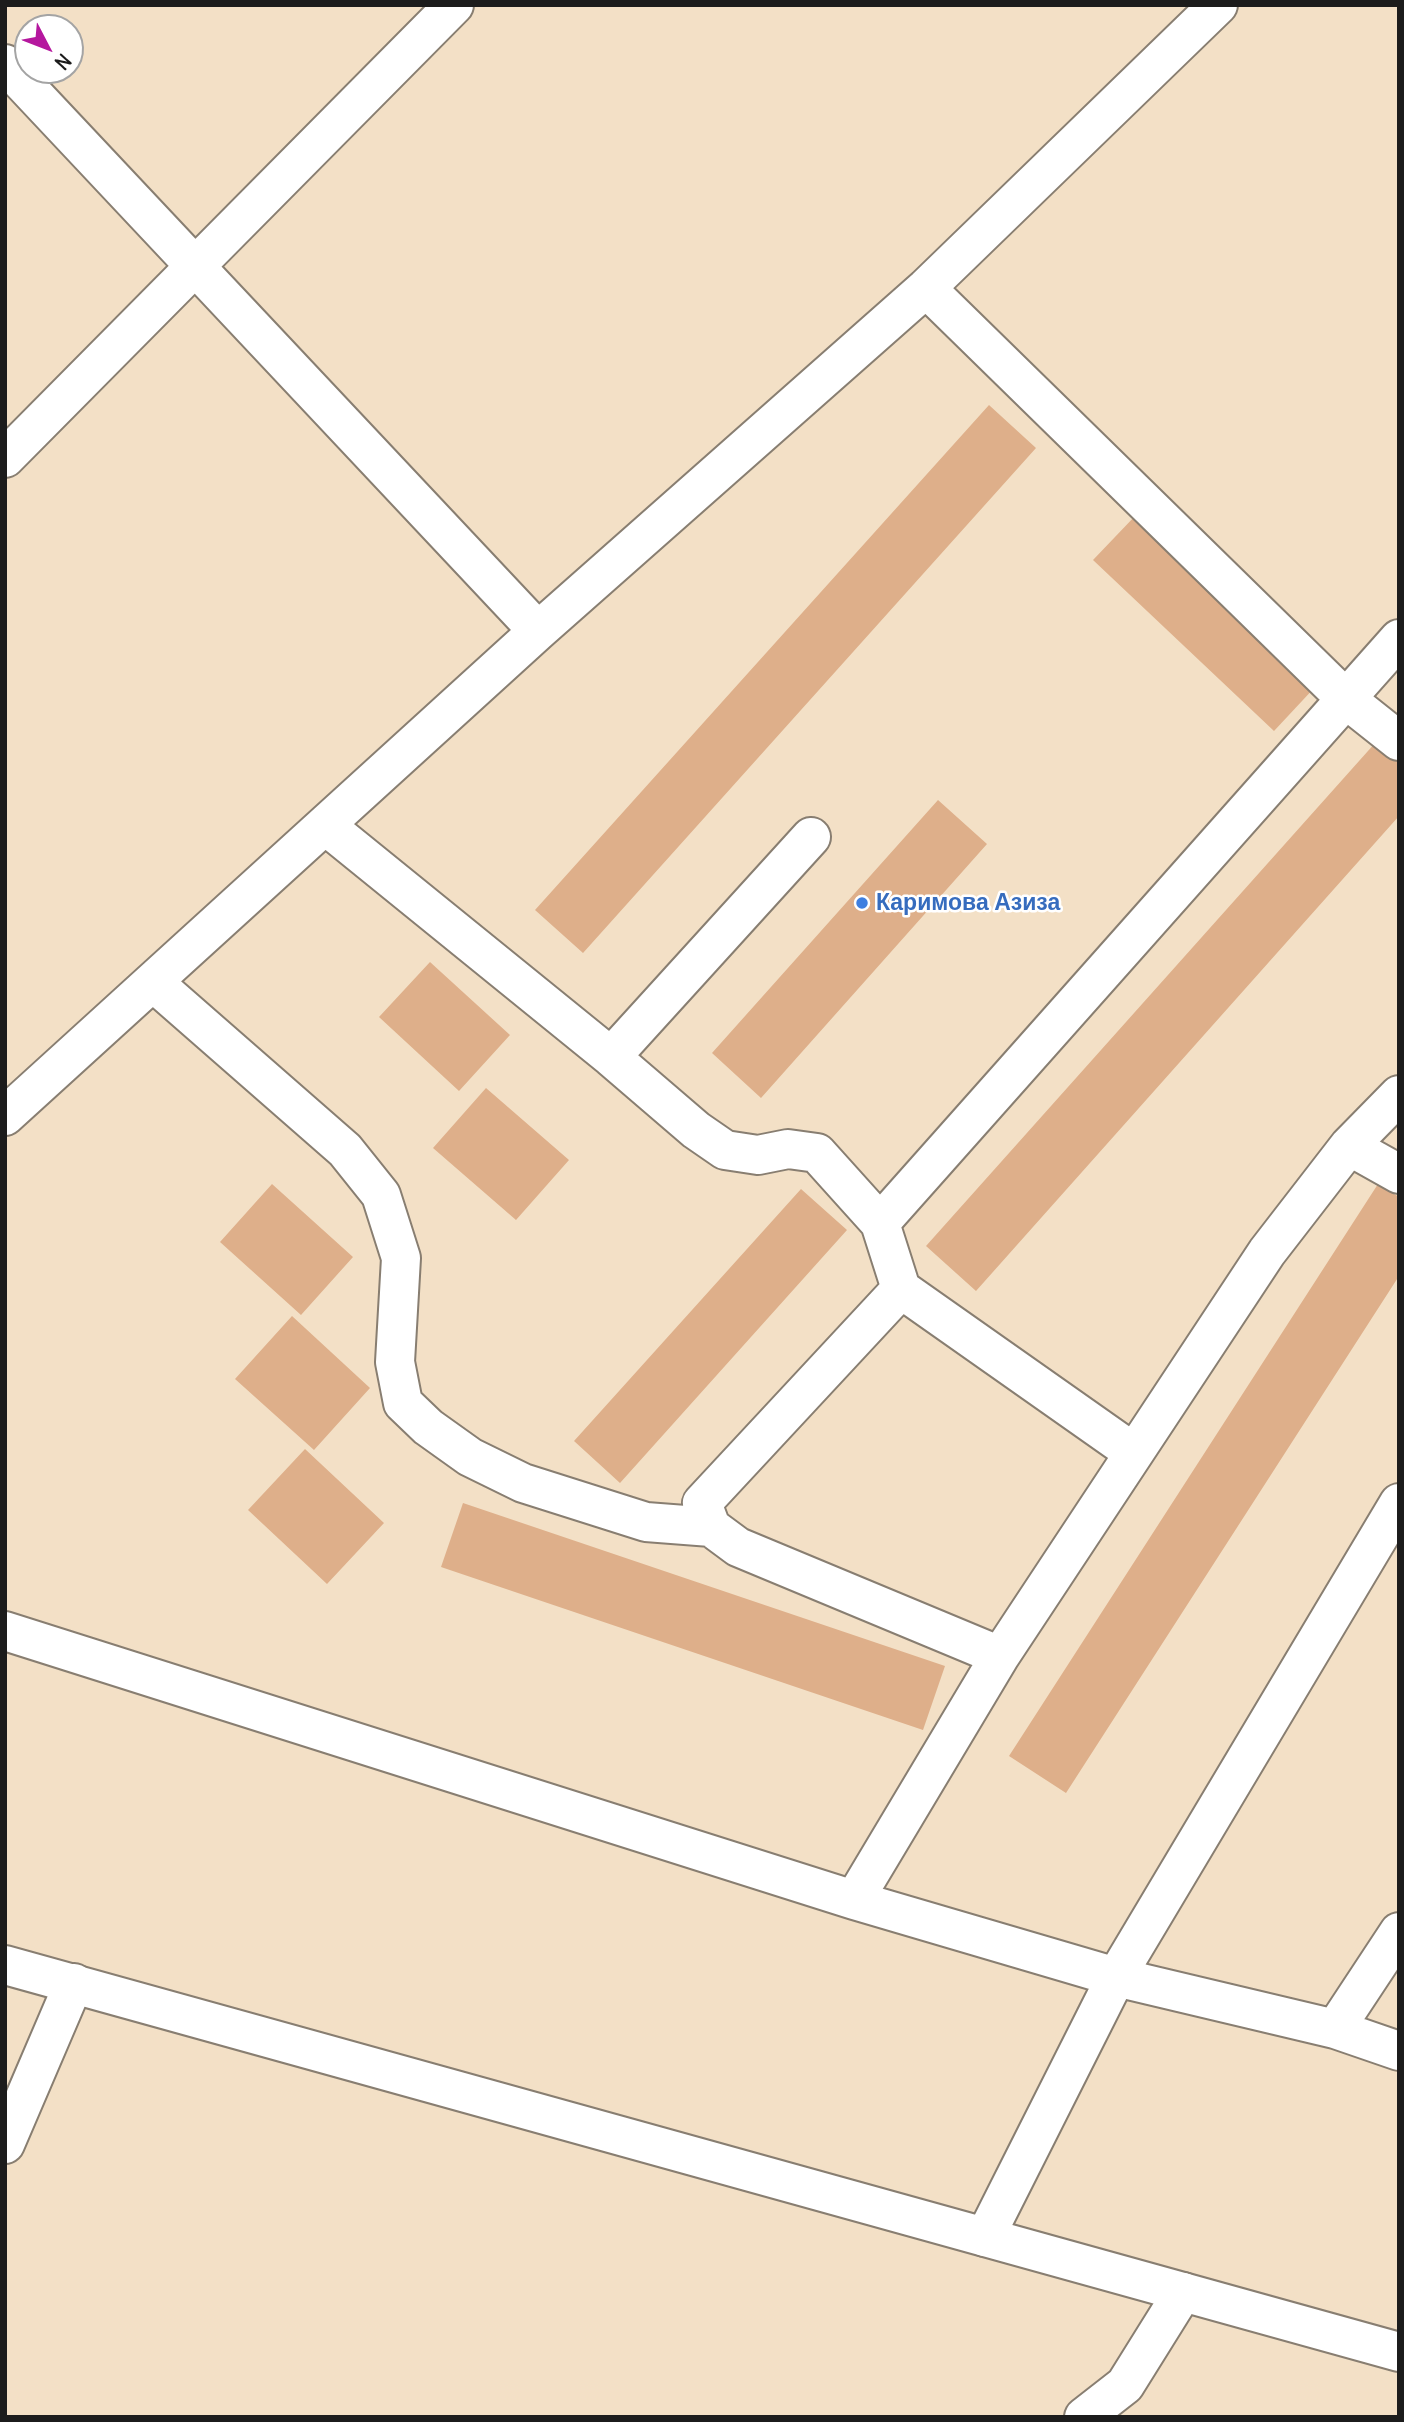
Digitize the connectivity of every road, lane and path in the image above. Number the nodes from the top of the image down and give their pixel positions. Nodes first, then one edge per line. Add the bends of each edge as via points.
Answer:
1 (454, 5) edge
2 (1218, 5) edge
3 (5, 64) edge
4 (196, 267) junction
5 (926, 288) junction
6 (5, 457) edge
7 (538, 631) junction
8 (1399, 639) edge
9 (1346, 699) junction
10 (1399, 741) edge
11 (325, 825) junction
12 (811, 836) dead end
13 (153, 982) junction
14 (611, 1057) junction
15 (1399, 1094) edge
16 (5, 1116) edge
17 (1349, 1146) junction
18 (1399, 1174) edge
19 (880, 1223) junction
20 (901, 1289) junction
21 (1134, 1452) junction
22 (1399, 1503) edge
23 (712, 1527) junction
24 (5, 1631) edge
25 (1000, 1656) junction
26 (854, 1900) junction
27 (1399, 1932) edge
28 (5, 1965) edge
29 (1116, 1977) junction
30 (74, 1983) junction
31 (1335, 2029) junction
32 (1399, 2052) edge
33 (5, 2144) edge
34 (985, 2237) junction
35 (1183, 2292) junction
36 (1399, 2352) edge
37 (1084, 2417) edge

1 - 4 street
2 - 5 street
3 - 4 street
4 - 6 street
4 - 7 street
5 - 7 street
5 - 9 street
7 - 11 street
8 - 9 street
9 - 10 street
9 - 19 street
11 - 13 street
11 - 14 street
12 - 14 street
13 - 16 street
13 - 23 street via 345,1150 381,1195 401,1258 395,1362 403,1403 470,1457 523,1483 646,1522
14 - 19 street via 725,1150 758,1155 788,1149 817,1153
15 - 17 street
17 - 18 street
17 - 21 street via 1267,1252
19 - 20 street
20 - 21 street
20 - 23 street via 702,1503
21 - 25 street
22 - 29 street
23 - 25 street via 738,1547
24 - 26 street
25 - 26 street
26 - 29 street
27 - 31 street
28 - 30 street
29 - 31 street
29 - 34 street
30 - 33 street
30 - 34 street
31 - 32 street
34 - 35 street
35 - 36 street
35 - 37 street via 1125,2385

